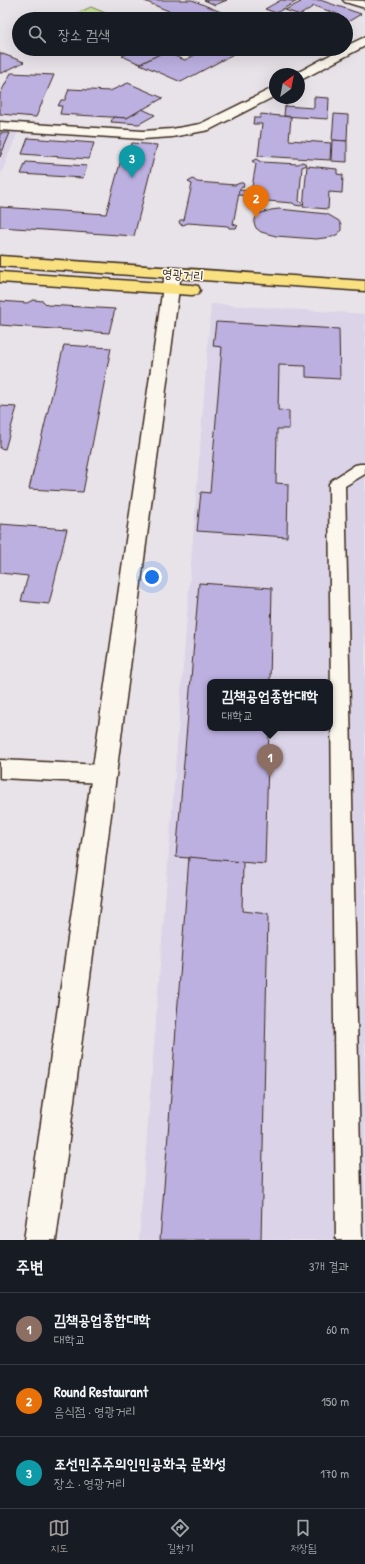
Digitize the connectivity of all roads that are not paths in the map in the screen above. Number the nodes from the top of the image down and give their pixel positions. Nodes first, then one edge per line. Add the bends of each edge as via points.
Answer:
1 (349, 0) edge
2 (365, 5) edge
3 (365, 41) edge
4 (353, 48) edge
5 (338, 56) edge
6 (305, 74) edge
7 (269, 94) edge
8 (0, 126) edge
9 (0, 261) edge
10 (0, 277) edge
11 (172, 281) junction
12 (365, 286) edge
13 (210, 291) dead end
14 (365, 469) edge
15 (0, 769) edge
16 (103, 774) junction
17 (40, 1240) edge
18 (349, 1240) edge

1 - 2 street
3 - 4 street
5 - 6 street
7 - 8 street via 204,127 172,133 142,135
9 - 11 main road, 영광거리
10 - 11 main road, 영광거리
11 - 12 main road, 영광거리
11 - 13 main road, 영광거리
11 - 16 street
14 - 18 lane via 360,469 337,484
15 - 16 lane
16 - 17 street

